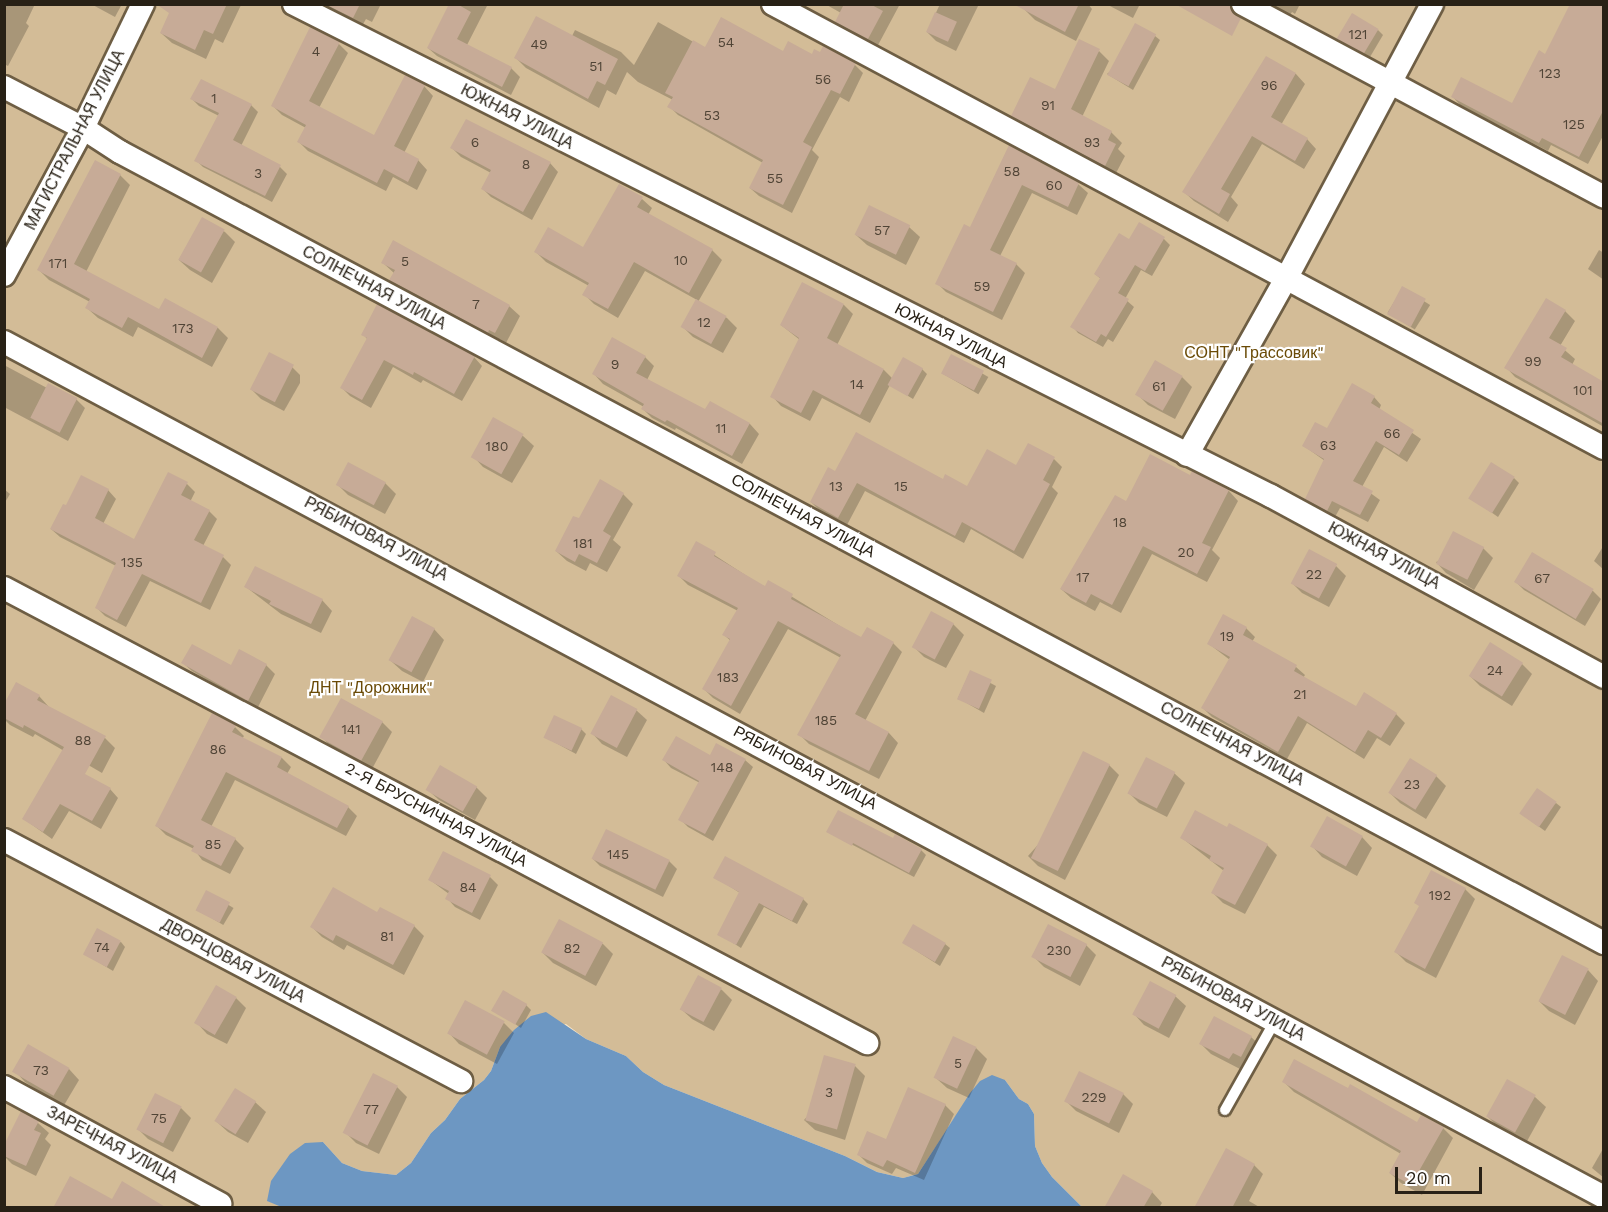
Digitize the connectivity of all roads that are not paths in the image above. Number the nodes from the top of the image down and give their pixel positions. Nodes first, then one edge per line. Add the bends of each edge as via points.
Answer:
1 (143, 4) edge
2 (294, 4) edge
3 (773, 4) edge
4 (1243, 4) edge
5 (1432, 4) edge
6 (1391, 83) junction
7 (4, 87) edge
8 (83, 128) junction
9 (1604, 197) edge
10 (4, 275) edge
11 (1287, 277) junction
12 (4, 342) edge
13 (1604, 448) edge
14 (1188, 455) junction
15 (4, 588) edge
16 (1604, 676) edge
17 (4, 840) edge
18 (1604, 943) edge
19 (1275, 1021) junction
20 (867, 1043) dead end
21 (461, 1082) dead end
22 (4, 1087) edge
23 (1225, 1110) dead end
24 (1604, 1197) edge
25 (220, 1204) dead end

1 - 8 street, МАГИСТРАЛЬНАЯ УЛИЦА
2 - 14 street, ЮЖНАЯ УЛИЦА
3 - 11 street
4 - 6 street
5 - 6 street
6 - 9 street
6 - 11 street
7 - 8 street, СОЛНЕЧНАЯ УЛИЦА
8 - 10 street, МАГИСТРАЛЬНАЯ УЛИЦА
8 - 18 street, СОЛНЕЧНАЯ УЛИЦА via 130,158
11 - 13 street
11 - 14 street
12 - 19 street, РЯБИНОВАЯ УЛИЦА
14 - 16 street, ЮЖНАЯ УЛИЦА via 1369,547
15 - 20 street, 2-Я БРУСНИЧНАЯ УЛИЦА
17 - 21 street, ДВОРЦОВАЯ УЛИЦА
19 - 23 lane
19 - 24 street, РЯБИНОВАЯ УЛИЦА
22 - 25 street, ЗАРЕЧНАЯ УЛИЦА

